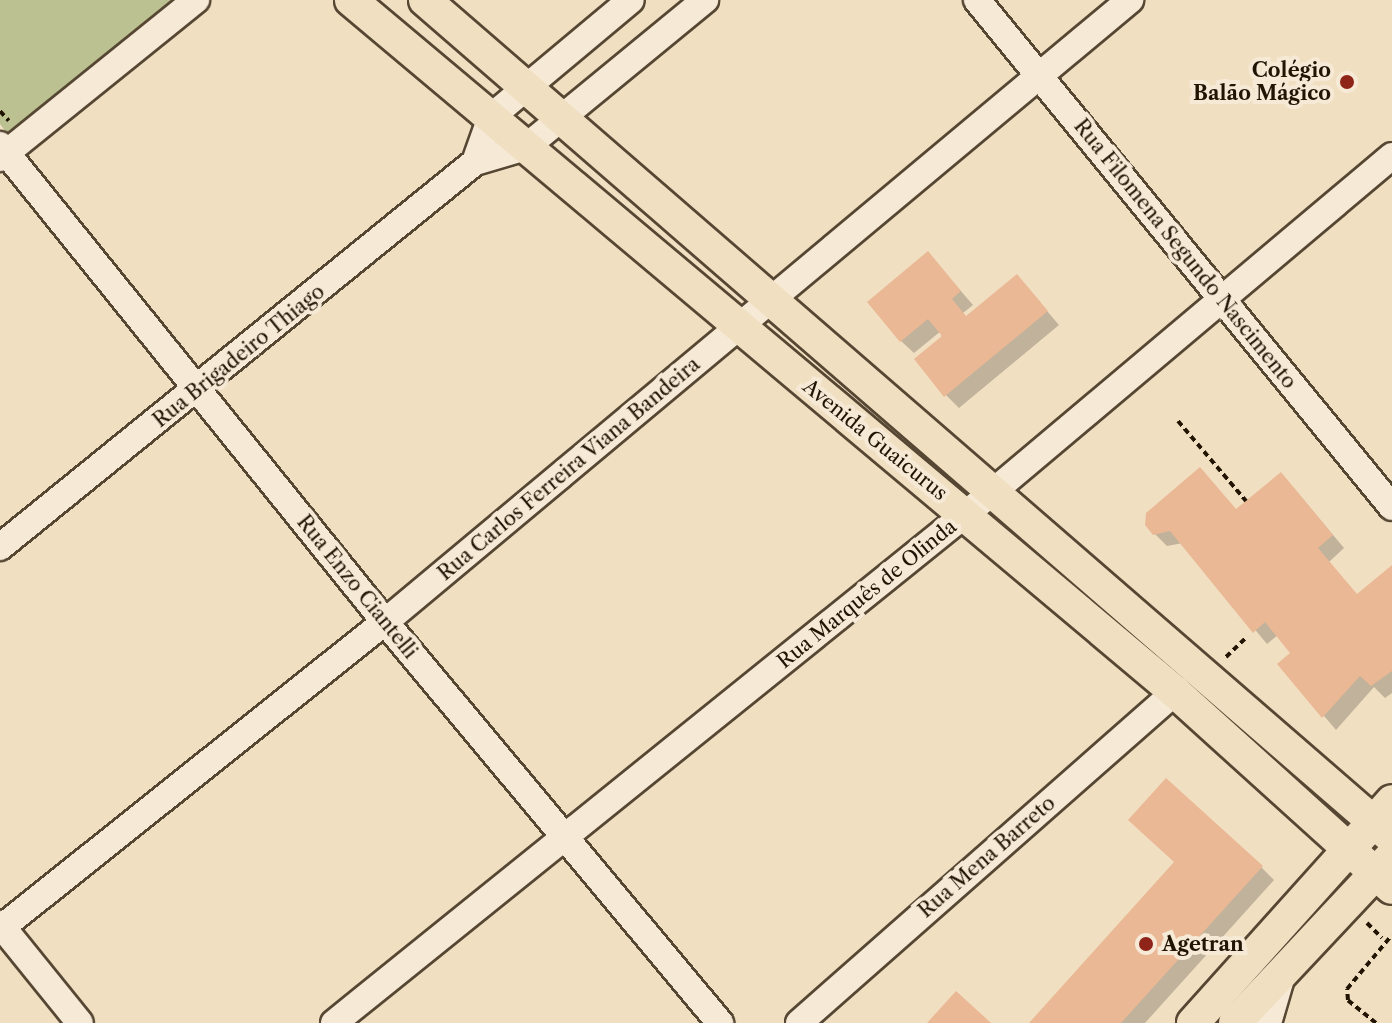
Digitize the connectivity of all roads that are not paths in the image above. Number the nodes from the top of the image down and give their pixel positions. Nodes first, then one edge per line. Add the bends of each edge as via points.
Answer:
1 (196, 0) edge
2 (351, 0) edge
3 (425, 0) edge
4 (631, 0) edge
5 (705, 0) edge
6 (977, 0) edge
7 (1130, 0) edge
8 (1039, 75) junction
9 (528, 87) junction
10 (491, 117) junction
11 (562, 117) junction
12 (4, 144) edge
13 (526, 147) junction
14 (1392, 156) edge
15 (475, 162) junction
16 (774, 299) junction
17 (1222, 299) junction
18 (739, 328) junction
19 (198, 391) junction
20 (994, 491) junction
21 (1392, 507) edge
22 (965, 514) junction
23 (0, 547) edge
24 (385, 622) junction
25 (1175, 692) junction
26 (1386, 821) edge
27 (565, 839) junction
28 (1348, 851) junction
29 (1387, 872) edge
30 (1, 927) edge
31 (1282, 975) junction
32 (80, 1023) edge
33 (334, 1023) edge
34 (720, 1023) edge
35 (799, 1023) edge
36 (1193, 1023) edge
37 (1235, 1023) edge
38 (1268, 1023) edge

1 - 12 street
2 - 10 main road, Avenida Guaicurus
3 - 9 main road, Avenida Guaicurus
4 - 9 street
5 - 11 street
6 - 8 street, Rua Filomena Segundo Nascimento
7 - 8 street, Rua Carlos Ferreira Viana Bandeira
8 - 16 street, Rua Carlos Ferreira Viana Bandeira
8 - 17 street, Rua Filomena Segundo Nascimento
9 - 10 street
9 - 11 main road, Avenida Guaicurus
10 - 13 main road, Avenida Guaicurus
10 - 15 street
11 - 13 street
11 - 16 main road, Avenida Guaicurus
12 - 19 street, Rua Enzo Ciantelli
13 - 15 street, Rua Brigadeiro Thiago
13 - 18 main road, Avenida Guaicurus
14 - 17 street, Rua Marquês de Olinda
15 - 19 street, Rua Brigadeiro Thiago
16 - 18 street, Rua Carlos Ferreira Viana Bandeira
16 - 20 main road, Avenida Guaicurus
17 - 20 street, Rua Marquês de Olinda
17 - 21 street, Rua Filomena Segundo Nascimento
18 - 22 main road, Avenida Guaicurus
18 - 24 street, Rua Carlos Ferreira Viana Bandeira
19 - 23 street, Rua Brigadeiro Thiago
19 - 24 street, Rua Enzo Ciantelli
20 - 22 street, Rua Marquês de Olinda
20 - 26 main road, Avenida Guaicurus
22 - 25 main road, Avenida Guaicurus
22 - 27 street, Rua Marquês de Olinda
24 - 27 street, Rua Enzo Ciantelli
24 - 30 street, Rua Carlos Ferreira Viana Bandeira
25 - 28 main road, Avenida Guaicurus
25 - 35 street, Rua Mena Barreto
26 - 28 main road
27 - 33 street, Rua Marquês de Olinda
27 - 34 street, Rua Enzo Ciantelli
28 - 29 main road, Avenida Guaicurus
28 - 36 main road
29 - 31 main road
30 - 32 street
31 - 37 main road
31 - 38 street

